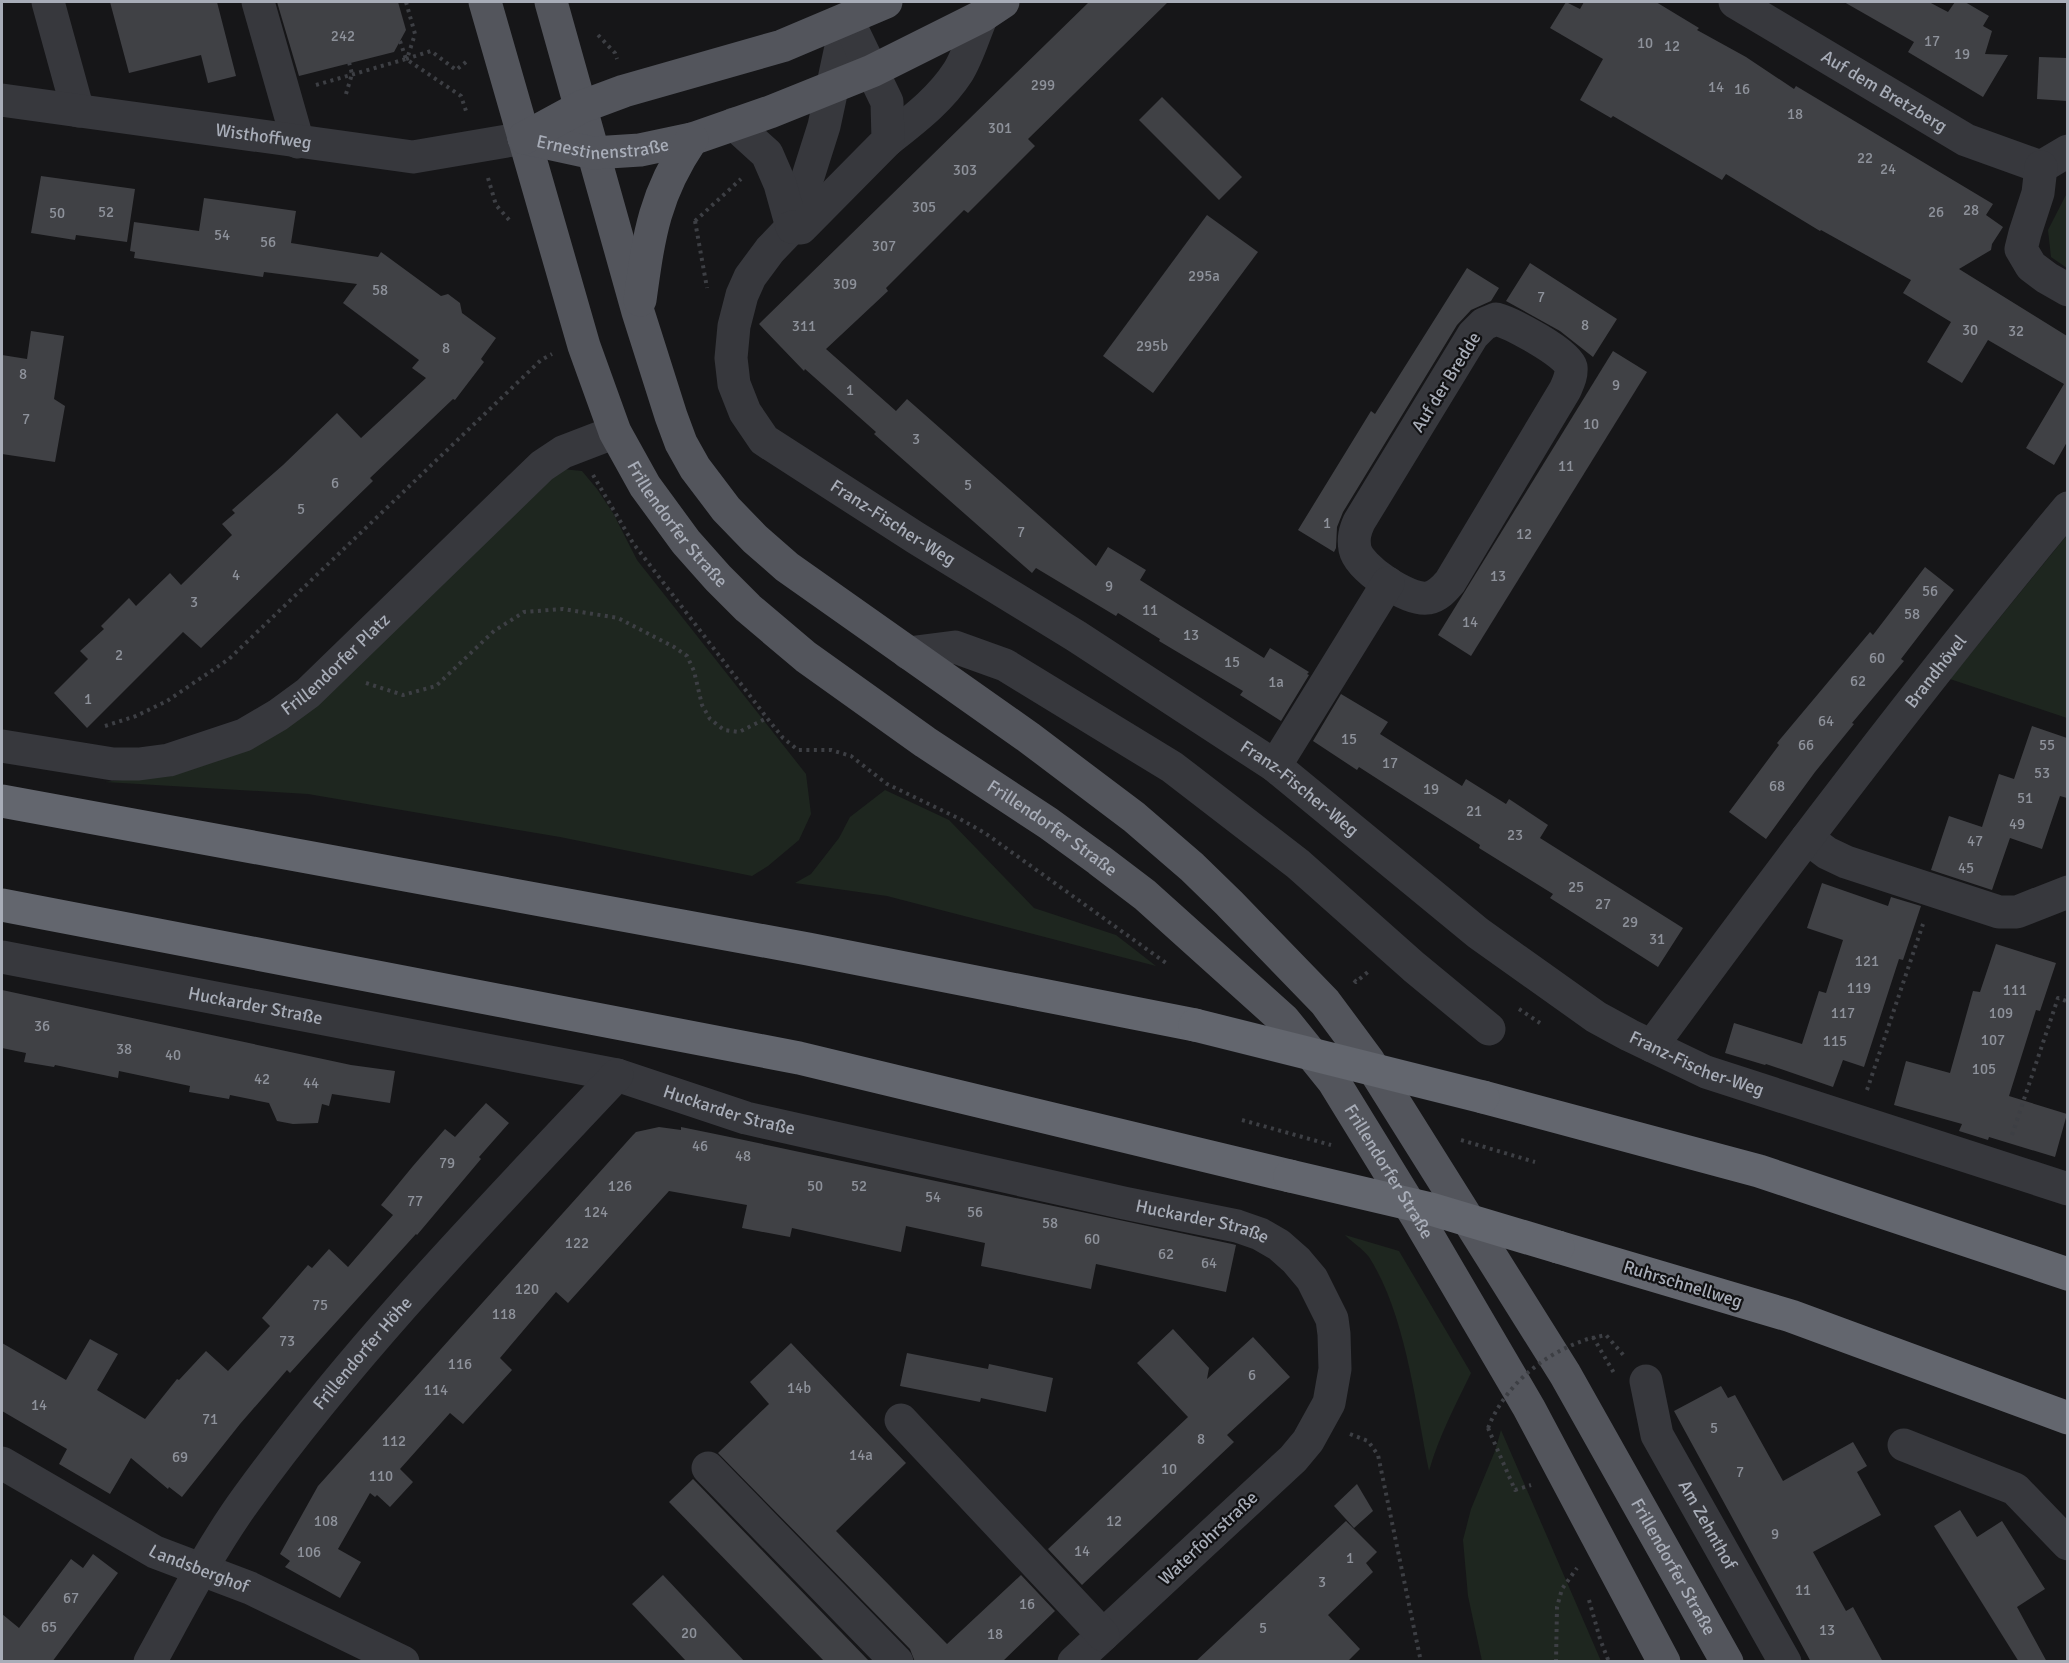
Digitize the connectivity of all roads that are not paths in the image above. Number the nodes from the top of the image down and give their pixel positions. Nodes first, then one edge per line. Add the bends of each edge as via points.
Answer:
1 (48, 2) edge
2 (258, 2) edge
3 (485, 2) edge
4 (552, 2) edge
5 (886, 2) edge
6 (1735, 2) edge
7 (992, 9) edge
8 (847, 19) junction
9 (872, 71) junction
10 (831, 88) junction
11 (2, 100) edge
12 (581, 107) junction
13 (78, 111) junction
14 (734, 124) junction
15 (524, 138) junction
16 (692, 139) junction
17 (888, 140) junction
18 (298, 142) junction
19 (593, 153) junction
20 (2054, 159) edge
21 (792, 226) junction
22 (2067, 290) edge
23 (638, 312) junction
24 (615, 432) junction
25 (2067, 508) edge
26 (1388, 583) junction
27 (908, 653) junction
28 (2, 746) edge
29 (1275, 766) junction
30 (2, 801) edge
31 (1807, 838) junction
32 (2067, 892) edge
33 (2, 905) edge
34 (2, 957) edge
35 (1489, 1029) dead end
36 (1652, 1046) junction
37 (617, 1074) junction
38 (2067, 1189) edge
39 (2067, 1274) edge
40 (1646, 1381) road end
41 (1329, 1403) joint
42 (2067, 1418) edge
43 (901, 1420) dead end
44 (1904, 1445) dead end
45 (2, 1463) edge
46 (708, 1468) dead end
47 (2067, 1544) edge
48 (201, 1570) junction
49 (1103, 1635) junction
50 (150, 1662) edge
51 (403, 1662) edge
52 (897, 1662) edge
53 (1074, 1662) edge
54 (1664, 1662) edge
55 (1727, 1662) edge
56 (1785, 1662) edge

1 - 13 street
2 - 18 street
3 - 15 main road, Frillendorfer Straße
4 - 12 main road, Frillendorfer Straße
5 - 8 main road, Ernestinenstraße
6 - 20 street, Auf dem Bretzberg via 1966,140
7 - 9 main road, Ernestinenstraße
7 - 17 street, Franz-Fischer-Weg via 959,71 920,114
8 - 9 street
8 - 10 street, Franz-Fischer-Weg
8 - 12 main road, Ernestinenstraße via 782,46
9 - 10 main road, Ernestinenstraße
9 - 17 street via 887,102
10 - 14 main road, Ernestinenstraße
10 - 21 street, Franz-Fischer-Weg via 824,126
11 - 13 street, Wisthoffweg
12 - 15 main road, Ernestinenstraße
12 - 19 main road, Frillendorfer Straße
13 - 18 street, Wisthoffweg
14 - 16 main road, Ernestinenstraße
14 - 21 street via 767,154
15 - 18 street, Wisthoffweg via 413,157
15 - 19 main road, Ernestinenstraße
15 - 24 main road, Frillendorfer Straße via 584,346
16 - 19 main road, Ernestinenstraße via 640,150
16 - 23 main road via 658,203 649,234
17 - 21 street, Franz-Fischer-Weg via 801,228
19 - 23 main road, Frillendorfer Straße
20 - 22 street, Auf dem Bretzberg via 2038,193 2021,249 2031,266
21 - 29 street, Franz-Fischer-Weg via 750,277 734,326 734,384 745,412 764,440
23 - 27 main road, Frillendorfer Straße via 681,443 726,509 787,567
24 - 28 street, Frillendorfer Platz via 563,452 542,466 308,693 244,735 169,760 139,764 112,764
24 - 54 main road, Frillendorfer Straße via 645,486 686,542 748,608 806,657 1048,823 1145,895 1284,1020 1334,1082 1417,1217 1529,1408
25 - 31 street, Brandhövel via 1916,694
26 - 26 street, Auf der Bredde via 1409,595 1427,598 1441,592 1565,390 1571,366 1564,357 1509,322 1496,319 1473,335 1359,522 1354,535 1355,550 1362,564
26 - 29 street
27 - 35 street via 955,647 1005,665 1172,766 1298,864
27 - 55 main road, Frillendorfer Straße via 1134,817 1192,867 1325,1002 1368,1060 1565,1374
29 - 36 street, Franz-Fischer-Weg via 1478,933 1596,1017
30 - 39 highway, bridge via 808,949 1196,1025 1759,1171
31 - 32 street via 1846,862 1999,912 2017,912
31 - 36 street, Brandhövel
33 - 42 highway, Ruhrschnellweg, bridge via 799,1058 1431,1209 1791,1317
34 - 37 street, Huckarder Straße
36 - 38 street, Franz-Fischer-Weg via 1706,1072
37 - 41 street, Huckarder Straße via 746,1118 1260,1234 1296,1260 1312,1279 1332,1319 1335,1369
37 - 48 street, Frillendorfer Höhe via 435,1269 330,1390 246,1499
40 - 56 street, Am Zehnthof via 1657,1435
41 - 49 street, Waterfohrstraße via 1293,1459
43 - 49 street
44 - 47 street via 2015,1489
45 - 48 street, Landsberghof via 155,1552
46 - 52 street
48 - 50 street, Frillendorfer Höhe
48 - 51 street, Landsberghof via 250,1588
49 - 53 street, Waterfohrstraße

